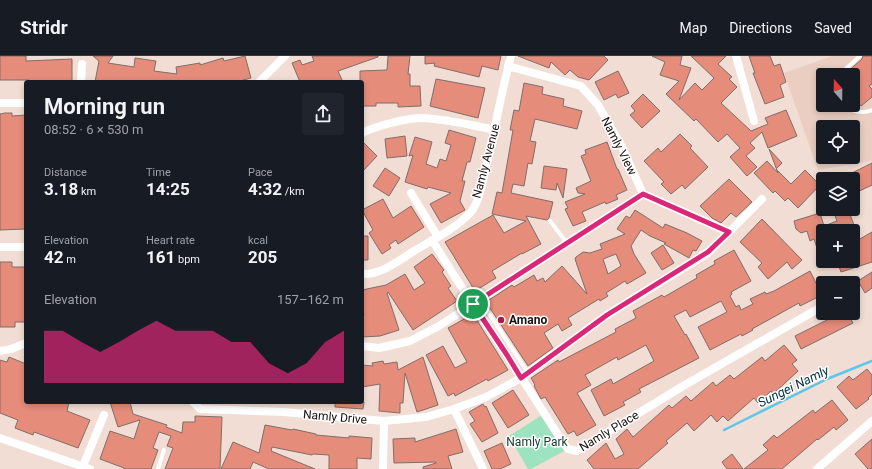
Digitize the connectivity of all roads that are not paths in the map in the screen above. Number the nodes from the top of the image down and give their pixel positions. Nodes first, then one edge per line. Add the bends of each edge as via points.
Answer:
1 (285, 56) edge
2 (511, 56) edge
3 (736, 56) edge
4 (860, 56) edge
5 (82, 64) dead end
6 (508, 66) junction
7 (847, 68) edge
8 (81, 80) edge
9 (261, 80) edge
10 (0, 103) edge
11 (24, 103) edge
12 (872, 110) edge
13 (860, 112) edge
14 (754, 121) dead end
15 (495, 130) junction
16 (364, 132) edge
17 (411, 192) dead end
18 (643, 194) junction
19 (762, 199) dead end
20 (550, 220) dead end
21 (729, 232) junction
22 (435, 239) junction
23 (567, 243) junction
24 (0, 247) edge
25 (24, 247) edge
26 (364, 274) edge
27 (476, 302) junction
28 (816, 310) edge
29 (24, 344) edge
30 (364, 346) edge
31 (0, 351) edge
32 (524, 376) junction
33 (195, 404) edge
34 (454, 409) junction
35 (104, 416) dead end
36 (384, 421) junction
37 (872, 421) edge
38 (0, 438) edge
39 (164, 450) dead end
40 (86, 468) edge
41 (158, 469) edge
42 (383, 469) edge
43 (483, 469) edge
44 (817, 469) edge

1 - 9 street
2 - 6 street, Namly Avenue
3 - 14 street
4 - 7 lane
5 - 8 street
6 - 15 street, Namly Avenue
6 - 18 street, Namly View via 581,86 598,105 622,147
10 - 11 street
12 - 13 lane
15 - 16 street via 447,120 420,118
15 - 22 street, Namly Avenue via 472,211
17 - 22 street, Namly Place
18 - 21 street
18 - 23 street
19 - 21 street, Namly Drive
20 - 23 lane
21 - 32 street, Namly Drive via 708,252 607,315
22 - 26 street, Namly Avenue via 384,270
22 - 27 street, Namly Place
23 - 27 street
24 - 25 street
27 - 30 street via 410,341 380,348
27 - 32 street, Namly Place via 507,355
28 - 32 street, Namly Place via 683,386 577,451 568,449
29 - 31 street
32 - 34 street, Namly Drive via 486,397
33 - 36 street, Namly Drive via 200,409 284,412
34 - 36 street, Namly Drive via 426,417
34 - 43 street
35 - 40 street
36 - 42 street, Namly Drive
37 - 44 street
38 - 40 street
39 - 41 lane

